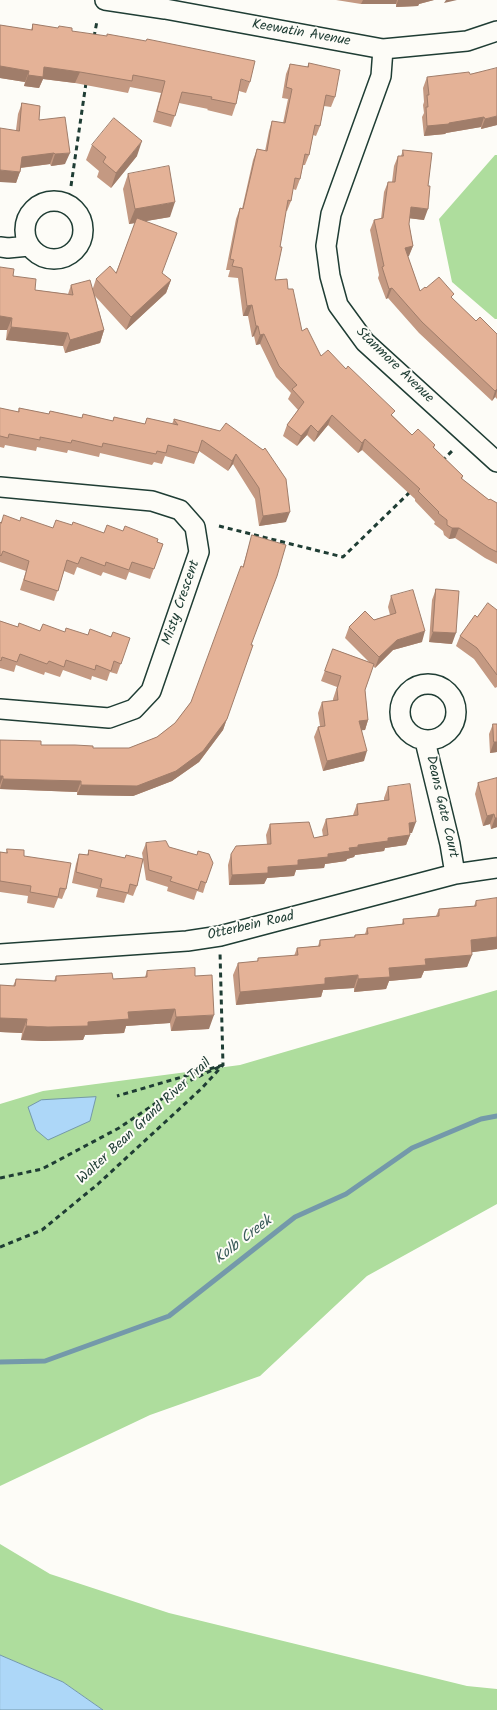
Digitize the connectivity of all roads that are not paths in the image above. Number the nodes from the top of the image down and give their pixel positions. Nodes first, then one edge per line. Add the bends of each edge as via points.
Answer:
1 (105, 0) edge
2 (166, 4) edge
3 (497, 31) edge
4 (383, 49) junction
5 (30, 246) dead end
6 (0, 247) edge
7 (497, 462) edge
8 (0, 487) edge
9 (0, 709) edge
10 (425, 740) dead end
11 (497, 868) edge
12 (455, 874) junction
13 (0, 954) edge

1 - 2 street, Keewatin Avenue
2 - 4 street, Keewatin Avenue
3 - 4 street, Keewatin Avenue via 466,41
4 - 7 street, Stanmore Avenue via 381,76 330,214 326,246 330,276 338,304 365,342
5 - 6 street
8 - 9 street, Misty Crescent via 152,500 180,510 195,527 199,552 151,691 134,709 108,718
10 - 12 street, Deans Gate Court
11 - 12 street, Otterbein Road
12 - 13 street, Otterbein Road via 220,936

